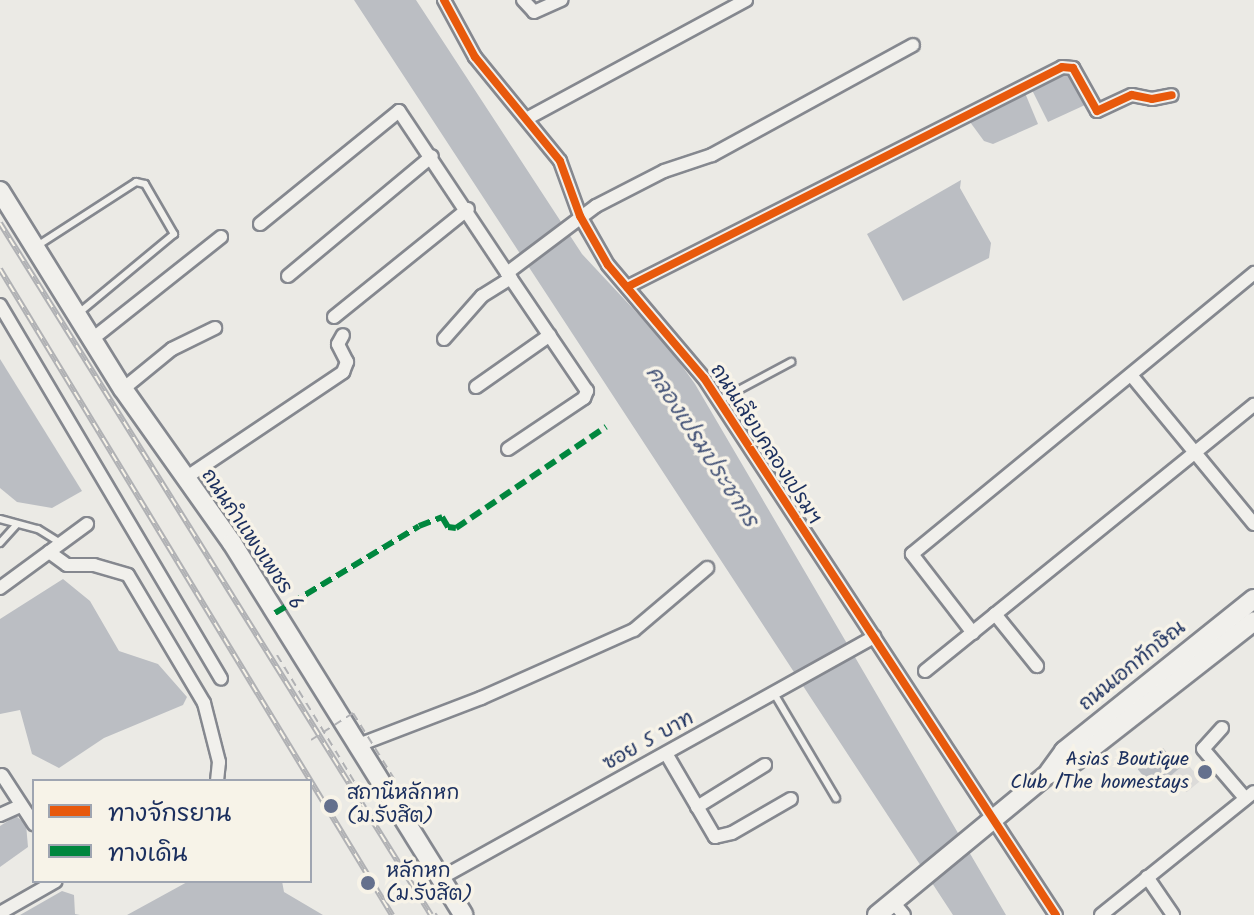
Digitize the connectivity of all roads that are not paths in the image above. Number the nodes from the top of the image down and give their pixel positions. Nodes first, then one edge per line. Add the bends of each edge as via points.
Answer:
1 (444, 0) edge
2 (523, 0) edge
3 (561, 0) edge
4 (746, 0) edge
5 (913, 45) dead end
6 (1172, 95) dead end
7 (528, 118) junction
8 (432, 156) junction
9 (0, 191) edge
10 (468, 209) junction
11 (576, 221) junction
12 (260, 224) dead end
13 (221, 237) dead end
14 (34, 248) junction
15 (510, 273) junction
16 (1254, 273) edge
17 (288, 276) dead end
18 (627, 287) junction
19 (0, 305) edge
20 (76, 315) junction
21 (334, 317) dead end
22 (215, 328) dead end
23 (343, 335) dead end
24 (550, 335) junction
25 (444, 339) dead end
26 (91, 340) junction
27 (791, 362) dead end
28 (1131, 375) junction
29 (476, 387) dead end
30 (123, 389) junction
31 (718, 401) junction
32 (1254, 405) edge
33 (508, 449) dead end
34 (1194, 453) junction
35 (184, 479) junction
36 (0, 519) edge
37 (1252, 520) edge
38 (87, 524) dead end
39 (16, 525) junction
40 (0, 543) edge
41 (60, 543) junction
42 (49, 552) junction
43 (707, 568) dead end
44 (0, 588) edge
45 (1254, 599) edge
46 (995, 614) junction
47 (1254, 621) edge
48 (973, 633) junction
49 (874, 637) junction
50 (1037, 666) dead end
51 (925, 671) dead end
52 (221, 678) dead end
53 (775, 695) junction
54 (1222, 728) dead end
55 (356, 746) junction
56 (667, 755) junction
57 (765, 765) dead end
58 (2, 775) edge
59 (1047, 775) junction
60 (217, 779) edge
61 (1250, 795) edge
62 (836, 798) dead end
63 (791, 799) dead end
64 (20, 806) junction
65 (697, 807) junction
66 (0, 815) edge
67 (32, 821) edge
68 (984, 826) junction
69 (1147, 877) junction
70 (441, 878) junction
71 (52, 883) edge
72 (885, 912) edge
73 (0, 913) edge
74 (464, 915) edge
75 (1056, 915) edge
76 (1101, 915) edge
77 (1173, 915) edge

1 - 7 street, ถนนเลียบคลองเปรมฯ via 475,57
2 - 3 street via 534,12
4 - 7 street
5 - 11 street via 712,155 664,171
6 - 18 street via 1132,95 1097,111 1073,68 1062,67
7 - 11 street, ถนนเลียบคลองเปรมฯ via 567,173
8 - 10 street
8 - 12 street via 404,114 395,112
8 - 17 street
9 - 14 main road, ถนนกำแพงเพชร 6
10 - 15 street
10 - 21 street
11 - 15 street
11 - 18 street, ถนนเลียบคลองเปรมฯ
13 - 26 street
14 - 20 main road, ถนนกำแพงเพชร 6
14 - 20 lane via 142,181 175,229
15 - 24 street
15 - 25 street
16 - 28 street
18 - 31 street, ถนนเลียบคลองเปรมฯ
19 - 52 street
20 - 26 main road, ถนนกำแพงเพชร 6
22 - 30 street via 172,349
23 - 35 street via 338,344 347,362 343,372
24 - 29 street
24 - 33 street via 587,391
26 - 30 main road, ถนนกำแพงเพชร 6
27 - 31 lane
28 - 34 street
28 - 48 street via 912,554
30 - 35 main road, ถนนกำแพงเพชร 6
31 - 49 street, ถนนเลียบคลองเปรมฯ
32 - 34 street
34 - 37 street
34 - 46 street
35 - 55 main road, ถนนกำแพงเพชร 6 via 232,543
36 - 39 lane
38 - 41 street
39 - 40 lane
39 - 41 lane via 38,529
41 - 42 street
42 - 44 street
42 - 60 street via 67,565 94,565 128,575 204,703 218,753
43 - 55 street via 634,630
45 - 59 main road, ถนนเอกทักษิณ via 1064,751
46 - 48 street
46 - 50 street
47 - 59 main road, ถนนเอกทักษิณ via 1075,761
48 - 51 street
49 - 53 street, ซอย 5 บาท
49 - 68 street, ถนนเลียบคลองเปรมฯ
53 - 56 street, ซอย 5 บาท
53 - 62 lane
54 - 61 street via 1203,749
55 - 70 main road, ถนนกำแพงเพชร 6
56 - 65 street
56 - 70 street, ซอย 5 บาท
57 - 65 street
58 - 64 street
59 - 68 main road, ถนนเอกทักษิณ
61 - 69 street
63 - 65 street via 719,838
64 - 66 street
64 - 67 street
68 - 72 main road, ถนนเอกทักษิณ
68 - 75 street, ถนนเลียบคลองเปรมฯ
69 - 76 street
69 - 77 street
70 - 74 main road, ถนนกำแพงเพชร 6
71 - 73 street

